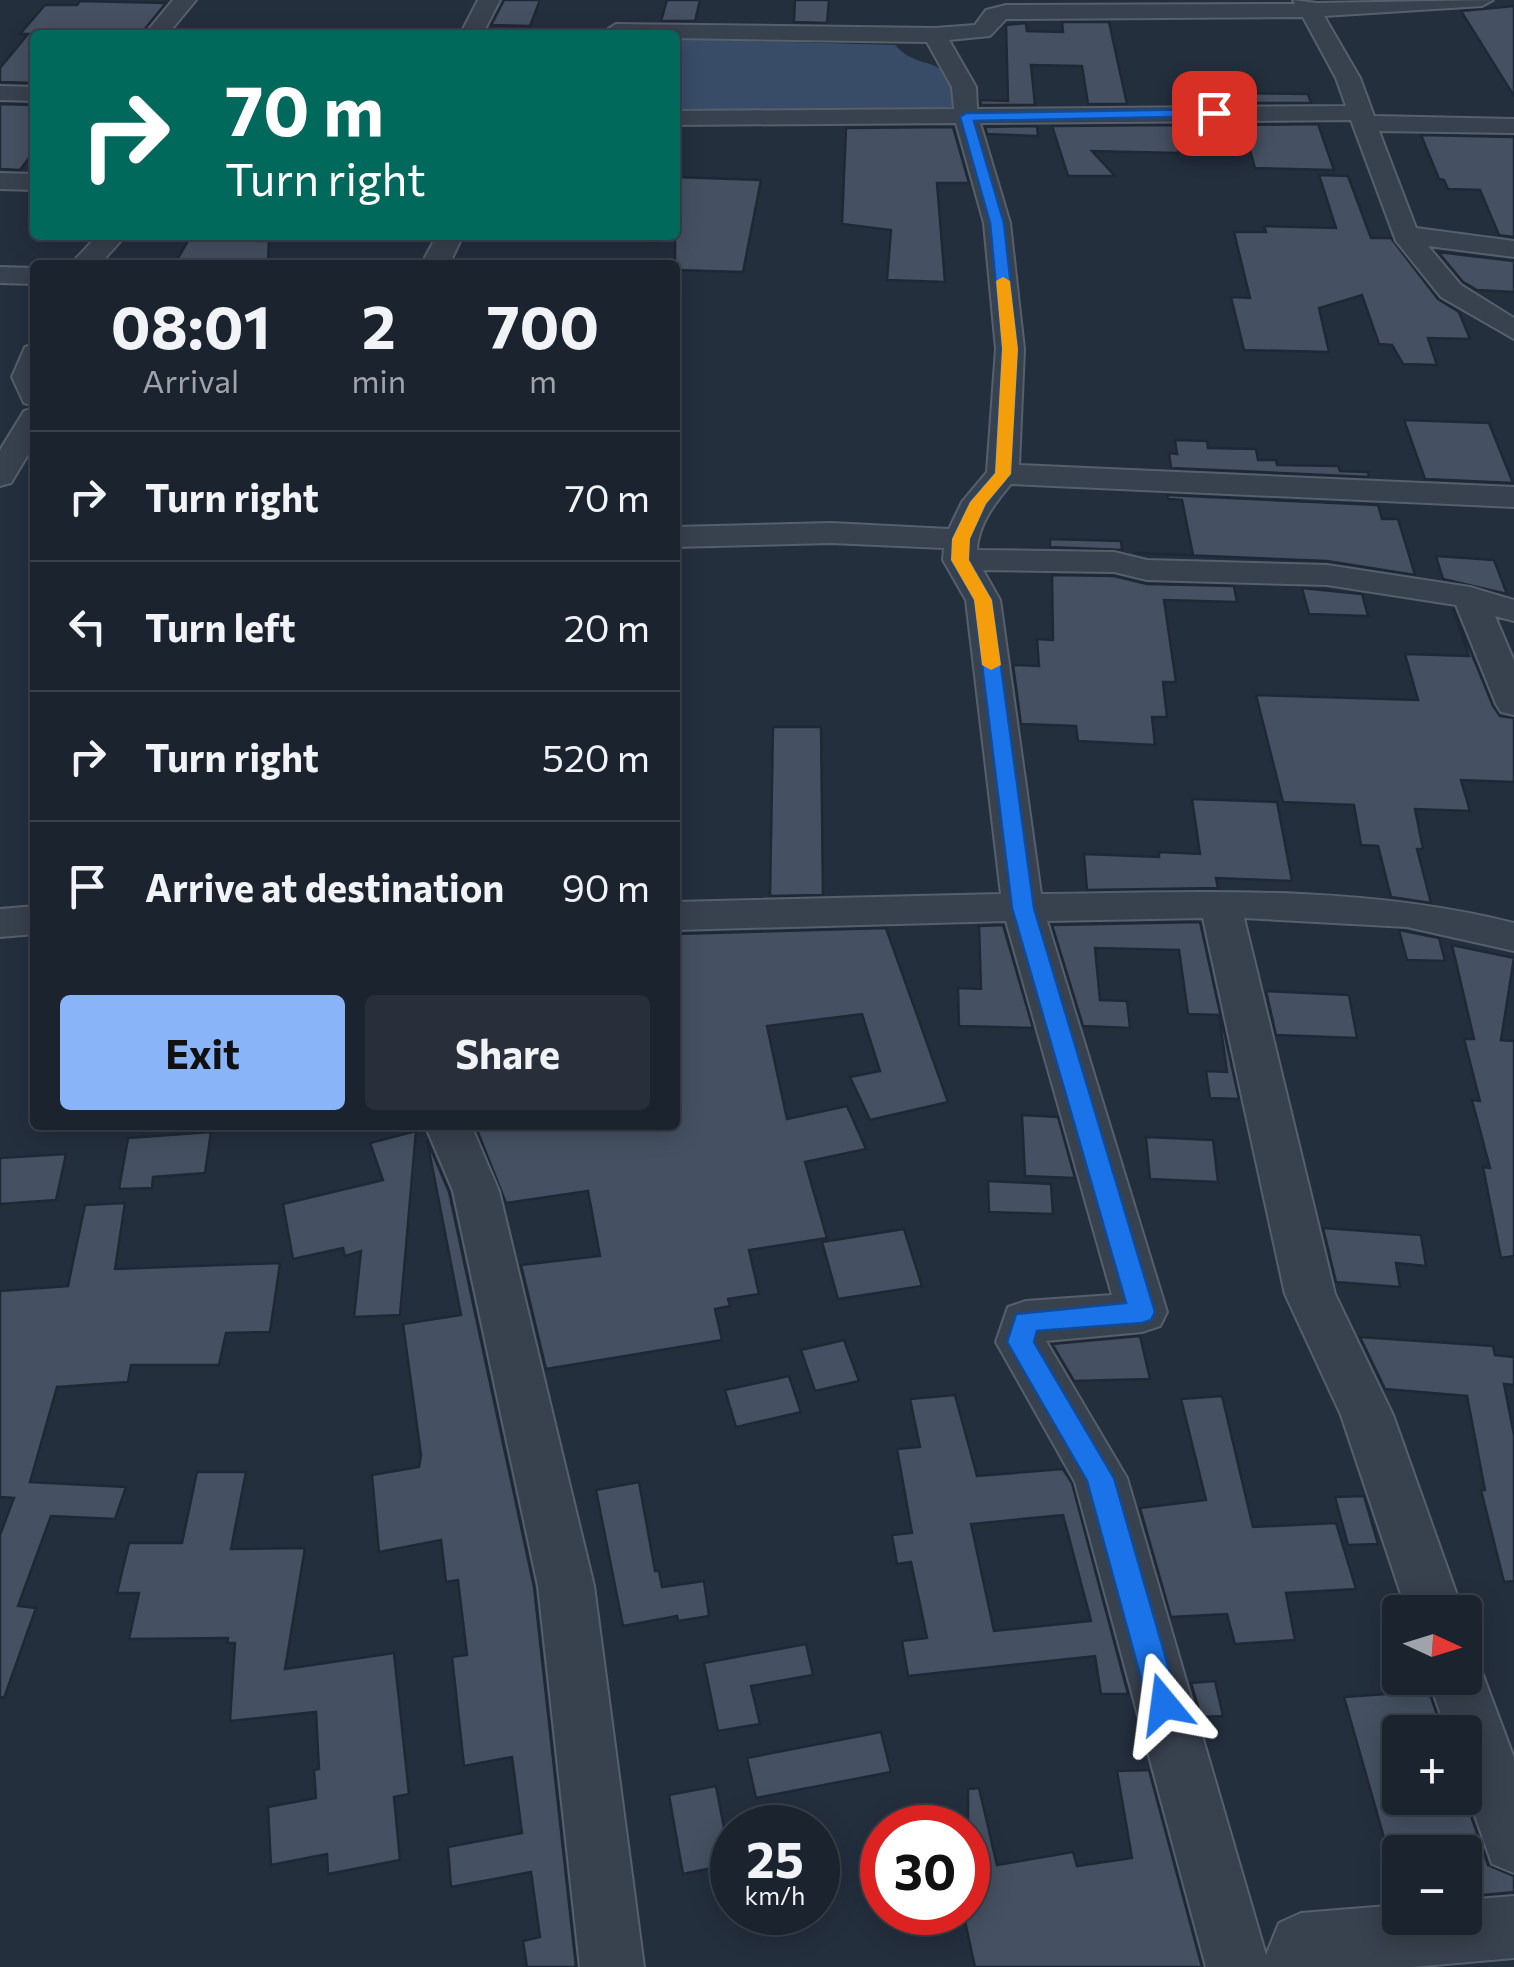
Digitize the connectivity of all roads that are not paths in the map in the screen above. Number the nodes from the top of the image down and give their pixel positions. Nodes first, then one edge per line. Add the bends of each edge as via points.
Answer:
1 (185, 0) edge
2 (488, 0) edge
3 (1482, 0) edge
4 (1308, 4) edge
5 (1400, 4) edge
6 (1038, 6) edge
7 (1110, 7) edge
8 (618, 27) edge
9 (158, 30) edge
10 (474, 30) edge
11 (935, 35) junction
12 (0, 93) edge
13 (30, 94) edge
14 (966, 117) junction
15 (680, 118) edge
16 (1361, 118) junction
17 (1514, 126) edge
18 (0, 181) edge
19 (30, 182) edge
20 (1405, 235) junction
21 (108, 240) edge
22 (1514, 249) edge
23 (89, 260) edge
24 (0, 275) edge
25 (30, 276) edge
26 (1514, 330) edge
27 (30, 425) edge
28 (1003, 474) junction
29 (0, 476) edge
30 (1514, 497) edge
31 (680, 537) edge
32 (961, 550) junction
33 (1470, 597) junction
34 (1514, 611) edge
35 (1514, 704) edge
36 (1221, 905) junction
37 (1023, 908) junction
38 (680, 916) edge
39 (30, 920) edge
40 (0, 923) edge
41 (1514, 937) edge
42 (450, 1130) edge
43 (1429, 1595) edge
44 (1463, 1695) edge
45 (1514, 1843) edge
46 (1514, 1927) edge
47 (612, 1967) edge
48 (1238, 1967) edge
49 (1294, 1967) edge

1 - 9 street
2 - 10 street
3 - 5 street
4 - 5 street
4 - 7 street
4 - 16 street via 1348,78
6 - 7 street
6 - 11 street via 994,15 982,31
8 - 11 street
11 - 14 street via 964,86
12 - 13 street
14 - 15 street
14 - 16 street
14 - 28 street via 997,223 1010,349
16 - 17 street
16 - 20 street
18 - 19 street
20 - 22 street
20 - 26 street via 1451,291
21 - 23 street
24 - 25 street
27 - 29 street
28 - 30 street
28 - 32 street via 978,502
31 - 32 street via 832,533
32 - 33 street via 1147,570 1327,575
32 - 37 street via 983,600
33 - 34 street
33 - 35 street
36 - 37 street
36 - 41 street via 1333,905
36 - 43 street via 1310,1294 1367,1415
37 - 38 street
37 - 48 street via 1142,1312 1026,1321 1021,1342 1100,1478
39 - 40 street
42 - 47 street via 476,1191 566,1586
44 - 45 street
46 - 49 street via 1301,1945

